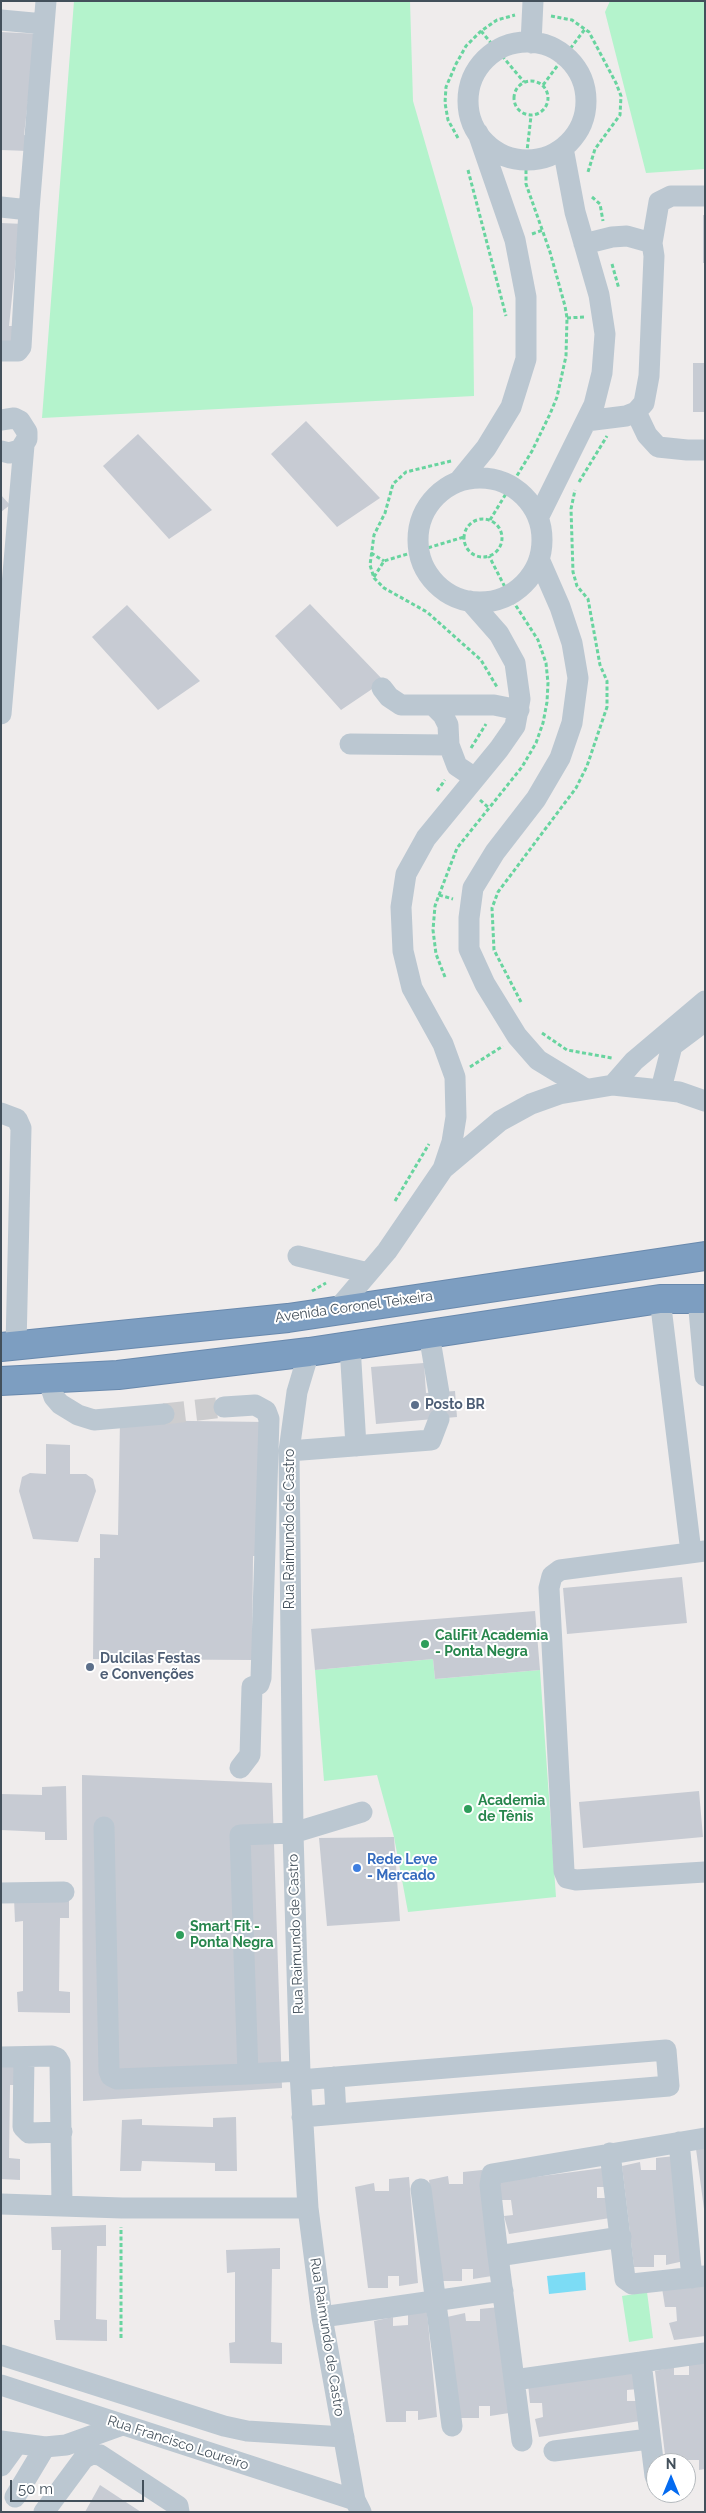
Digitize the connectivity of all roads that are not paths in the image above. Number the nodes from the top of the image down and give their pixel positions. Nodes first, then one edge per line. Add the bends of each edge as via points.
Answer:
1 (46, 1) edge
2 (533, 1) edge
3 (1, 20) edge
4 (44, 24) junction
5 (531, 43) junction
6 (478, 133) junction
7 (563, 148) junction
8 (705, 196) edge
9 (1, 207) edge
10 (29, 210) junction
11 (652, 243) junction
12 (584, 244) junction
13 (1, 351) edge
14 (636, 412) junction
15 (3, 418) edge
16 (586, 421) junction
17 (24, 445) junction
18 (705, 450) edge
19 (1, 451) edge
20 (1, 455) edge
21 (459, 481) junction
22 (20, 492) junction
23 (538, 518) junction
24 (539, 559) junction
25 (470, 601) junction
26 (382, 688) dead end
27 (434, 706) junction
28 (520, 710) junction
29 (1, 714) edge
30 (350, 744) dead end
31 (449, 745) junction
32 (475, 778) junction
33 (705, 1000) edge
34 (705, 1021) edge
35 (614, 1085) junction
36 (584, 1088) junction
37 (661, 1089) junction
38 (705, 1101) edge
39 (1, 1113) edge
40 (443, 1169) junction
41 (298, 1256) dead end
42 (705, 1256) edge
43 (368, 1273) junction
44 (701, 1298) edge
45 (660, 1299) junction
46 (336, 1311) junction
47 (429, 1334) junction
48 (9, 1346) edge
49 (350, 1346) junction
50 (309, 1352) junction
51 (705, 1376) edge
52 (48, 1379) junction
53 (1, 1381) edge
54 (439, 1393) dead end
55 (224, 1407) tunnel mouth
56 (164, 1414) tunnel mouth
57 (439, 1419) dead end
58 (356, 1446) junction
59 (289, 1451) junction
60 (698, 1552) edge
61 (240, 1768) dead end
62 (362, 1812) dead end
63 (104, 1827) dead end
64 (293, 1833) junction
65 (705, 1872) edge
66 (64, 1892) dead end
67 (1, 1893) edge
68 (1, 2057) edge
69 (24, 2057) junction
70 (248, 2074) junction
71 (300, 2076) junction
72 (334, 2077) junction
73 (336, 2114) junction
74 (302, 2117) junction
75 (62, 2132) junction
76 (705, 2138) edge
77 (680, 2142) junction
78 (610, 2153) junction
79 (421, 2189) dead end
80 (1, 2204) edge
81 (62, 2206) junction
82 (308, 2208) junction
83 (621, 2238) junction
84 (498, 2256) junction
85 (698, 2277) edge
86 (502, 2291) junction
87 (436, 2301) junction
88 (322, 2317) junction
89 (705, 2353) edge
90 (1, 2355) edge
91 (641, 2362) junction
92 (514, 2380) junction
93 (1, 2385) edge
94 (122, 2425) junction
95 (452, 2426) dead end
96 (344, 2436) junction
97 (648, 2439) junction
98 (522, 2441) dead end
99 (9, 2443) edge
100 (46, 2447) junction
101 (554, 2451) dead end
102 (650, 2453) edge
103 (1, 2466) edge
104 (8, 2492) edge
105 (358, 2506) edge
106 (39, 2512) edge
107 (44, 2512) edge
108 (179, 2512) edge

1 - 4 street
2 - 5 street
3 - 4 street
4 - 10 street
5 - 6 street via 497,50 482,62 472,79 468,97 470,116
5 - 7 street via 554,48 581,76 586,96 585,116 580,128
6 - 7 street via 490,147 507,157 526,160 545,157
6 - 21 street via 515,240 526,297 526,359 511,407 486,448
7 - 12 street
8 - 11 street via 671,196 659,202
9 - 10 street
10 - 13 street via 21,347 18,351
11 - 12 street via 627,236
11 - 14 street via 650,376 644,403
12 - 16 street via 606,334 602,374
14 - 16 street
14 - 18 street via 647,435 658,447
15 - 17 street via 20,421 25,426 27,439
16 - 23 street
17 - 19 street via 15,452
17 - 22 street
20 - 22 street
21 - 23 street via 478,478 498,480 512,486 529,502
21 - 25 street via 442,490 430,503 421,519 417,536 426,571 437,586 452,596
22 - 29 street
23 - 24 street via 542,538
24 - 25 street via 531,575 509,595 487,602
24 - 36 street via 572,643 578,678 572,723 560,758 536,799 495,852 473,888 469,948 485,984 517,1036 538,1060
25 - 28 street via 499,634 515,663
26 - 27 street via 401,705
27 - 28 street via 494,705
27 - 31 street via 448,725
28 - 32 street via 515,726
30 - 31 street
31 - 32 street via 457,766
32 - 40 street via 426,838 406,874 401,906 403,951 412,988 443,1044 455,1077 456,1117
33 - 35 street via 634,1061
34 - 37 street via 672,1046
35 - 36 street
35 - 37 street
36 - 40 street via 531,1104 500,1121
37 - 38 street
39 - 48 street via 17,1119 21,1128
40 - 43 street via 387,1251
41 - 43 street
42 - 46 highway, Avenida Coronel Teixeira
43 - 46 street
44 - 45 highway
44 - 51 street
45 - 47 highway
45 - 60 street
46 - 48 highway, Avenida Coronel Teixeira
47 - 49 highway
47 - 54 street
49 - 50 highway
49 - 58 street
50 - 52 highway via 118,1375
50 - 59 street, Rua Raimundo de Castro via 297,1392
52 - 53 highway
52 - 56 street via 60,1404 94,1420
55 - 61 street via 254,1405 266,1411 269,1419 261,1678 259,1684 252,1687 250,1755
57 - 58 street via 431,1440
58 - 59 street
59 - 64 street, Rua Raimundo de Castro
60 - 65 street via 560,1570 552,1576 549,1588 564,1871 567,1878
62 - 64 street
63 - 70 street via 109,2072 118,2080
64 - 70 street via 240,1835
64 - 71 street, Rua Raimundo de Castro
66 - 67 street
68 - 69 street
69 - 75 street via 52,2056 60,2063
69 - 75 street via 23,2127 29,2133
70 - 71 street
71 - 72 street
71 - 74 street, Rua Raimundo de Castro
72 - 73 street
72 - 73 street via 666,2050 669,2086
73 - 74 street
74 - 82 street, Rua Raimundo de Castro
75 - 81 street
76 - 77 street
77 - 78 street
77 - 85 street
78 - 83 street
78 - 84 street via 492,2174 490,2184
79 - 87 street
80 - 81 street
81 - 82 street
82 - 88 street, Rua Raimundo de Castro
83 - 84 street
83 - 85 street via 625,2279 632,2284
84 - 86 street
86 - 87 street
86 - 92 street
87 - 88 street
87 - 95 street
88 - 96 street, Rua Raimundo de Castro
89 - 91 street
90 - 96 street via 224,2426 246,2431
91 - 92 street
91 - 97 street
92 - 98 street
93 - 94 street, Rua Francisco Loureiro
94 - 100 street via 85,2440
94 - 105 street, Rua Francisco Loureiro
96 - 105 street, Rua Raimundo de Castro
97 - 101 street
97 - 102 street
99 - 100 street
99 - 103 street
100 - 104 street
104 - 106 street
107 - 108 street via 84,2458 92,2454 100,2455 178,2506

